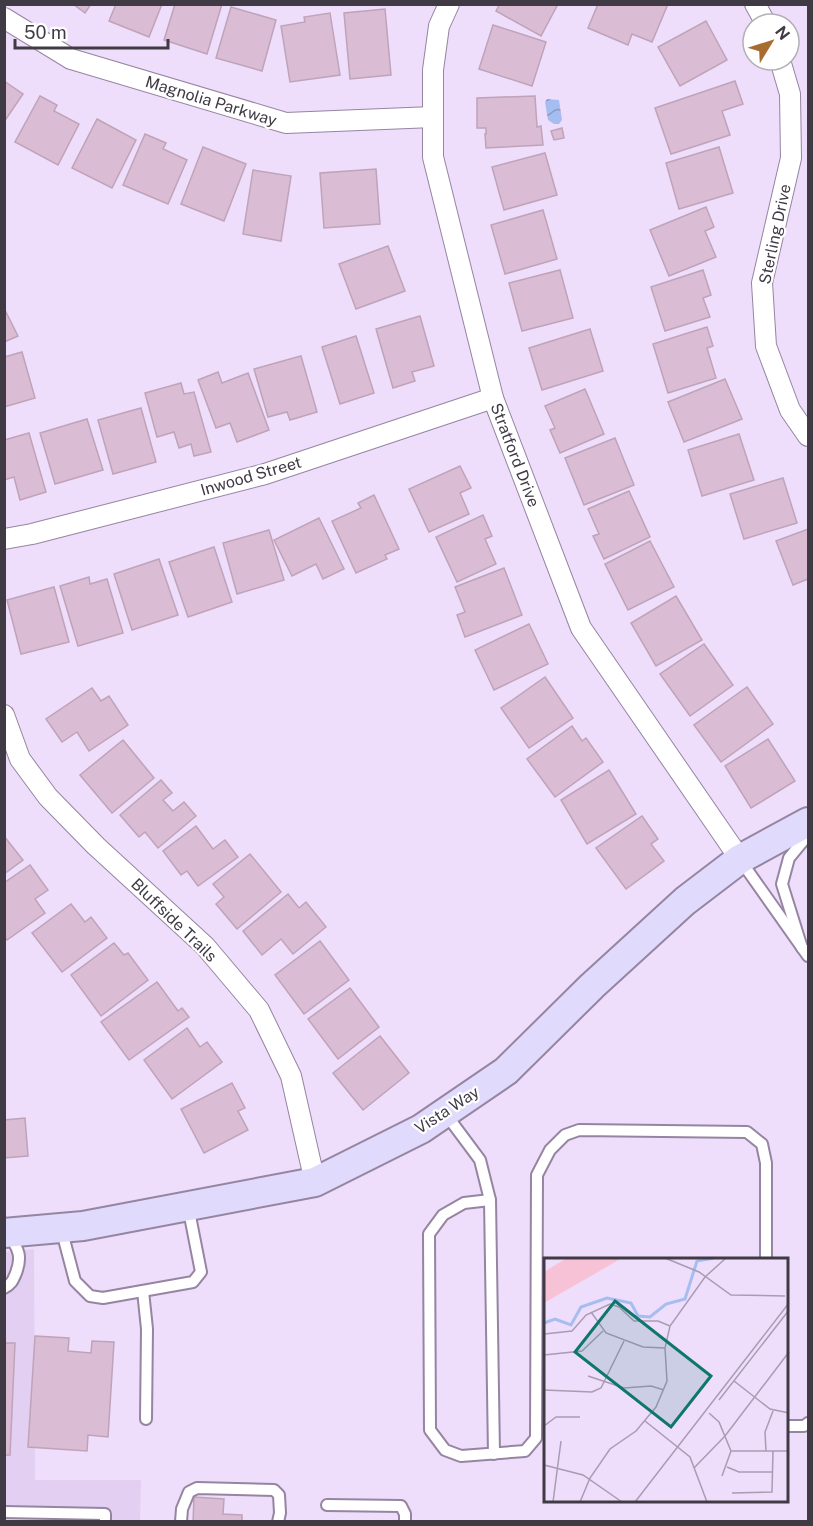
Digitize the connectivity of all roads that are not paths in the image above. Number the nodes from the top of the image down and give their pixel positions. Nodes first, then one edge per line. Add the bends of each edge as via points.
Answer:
1 (449, 4) edge
2 (4, 18) edge
3 (784, 72) edge
4 (433, 117) junction
5 (493, 398) junction
6 (808, 436) edge
7 (4, 539) edge
8 (4, 715) edge
9 (808, 822) edge
10 (808, 834) edge
11 (740, 858) junction
12 (806, 952) edge
13 (445, 1113) junction
14 (315, 1182) junction
15 (490, 1200) junction
16 (188, 1206) junction
17 (61, 1228) junction
18 (6, 1233) edge
19 (766, 1258) edge
20 (4, 1288) edge
21 (143, 1291) junction
22 (146, 1419) dead end
23 (808, 1423) edge
24 (789, 1426) edge
25 (494, 1454) junction
26 (327, 1505) dead end
27 (4, 1512) edge
28 (105, 1521) edge
29 (181, 1521) edge
30 (278, 1521) edge
31 (405, 1521) edge

1 - 4 street, Stratford Drive via 439,26 433,70
2 - 4 street, Magnolia Parkway via 72,59 286,123
3 - 6 street, Sterling Drive via 790,94 792,158 762,283 766,346 790,410
4 - 5 street, Stratford Drive via 433,157
5 - 7 street, Inwood Street via 265,474
5 - 11 street, Stratford Drive via 581,628
8 - 14 street, Bluffside Trails via 20,759 48,797 206,946 259,1010 291,1076
9 - 11 street, Vista Way
10 - 12 lane via 789,858 782,884
11 - 12 lane
11 - 13 street, Vista Way via 685,901 506,1071
13 - 14 street, Vista Way
13 - 15 lane via 480,1160
14 - 16 street, Vista Way
15 - 25 lane
15 - 25 lane via 464,1203 443,1215 429,1233 430,1430 445,1450 461,1456
16 - 17 street, Vista Way
16 - 21 lane via 201,1272 192,1282
17 - 18 street, Vista Way
17 - 21 lane via 75,1281 90,1296 103,1298
18 - 20 lane via 17,1246 20,1263 12,1284
19 - 25 lane via 766,1163 762,1144 747,1132 579,1130 565,1135 550,1150 537,1175 536,1438 525,1451
21 - 22 lane via 147,1329
23 - 24 lane
26 - 31 lane via 401,1506
27 - 28 lane via 105,1514
29 - 30 lane via 189,1492 197,1488 273,1490 279,1495

